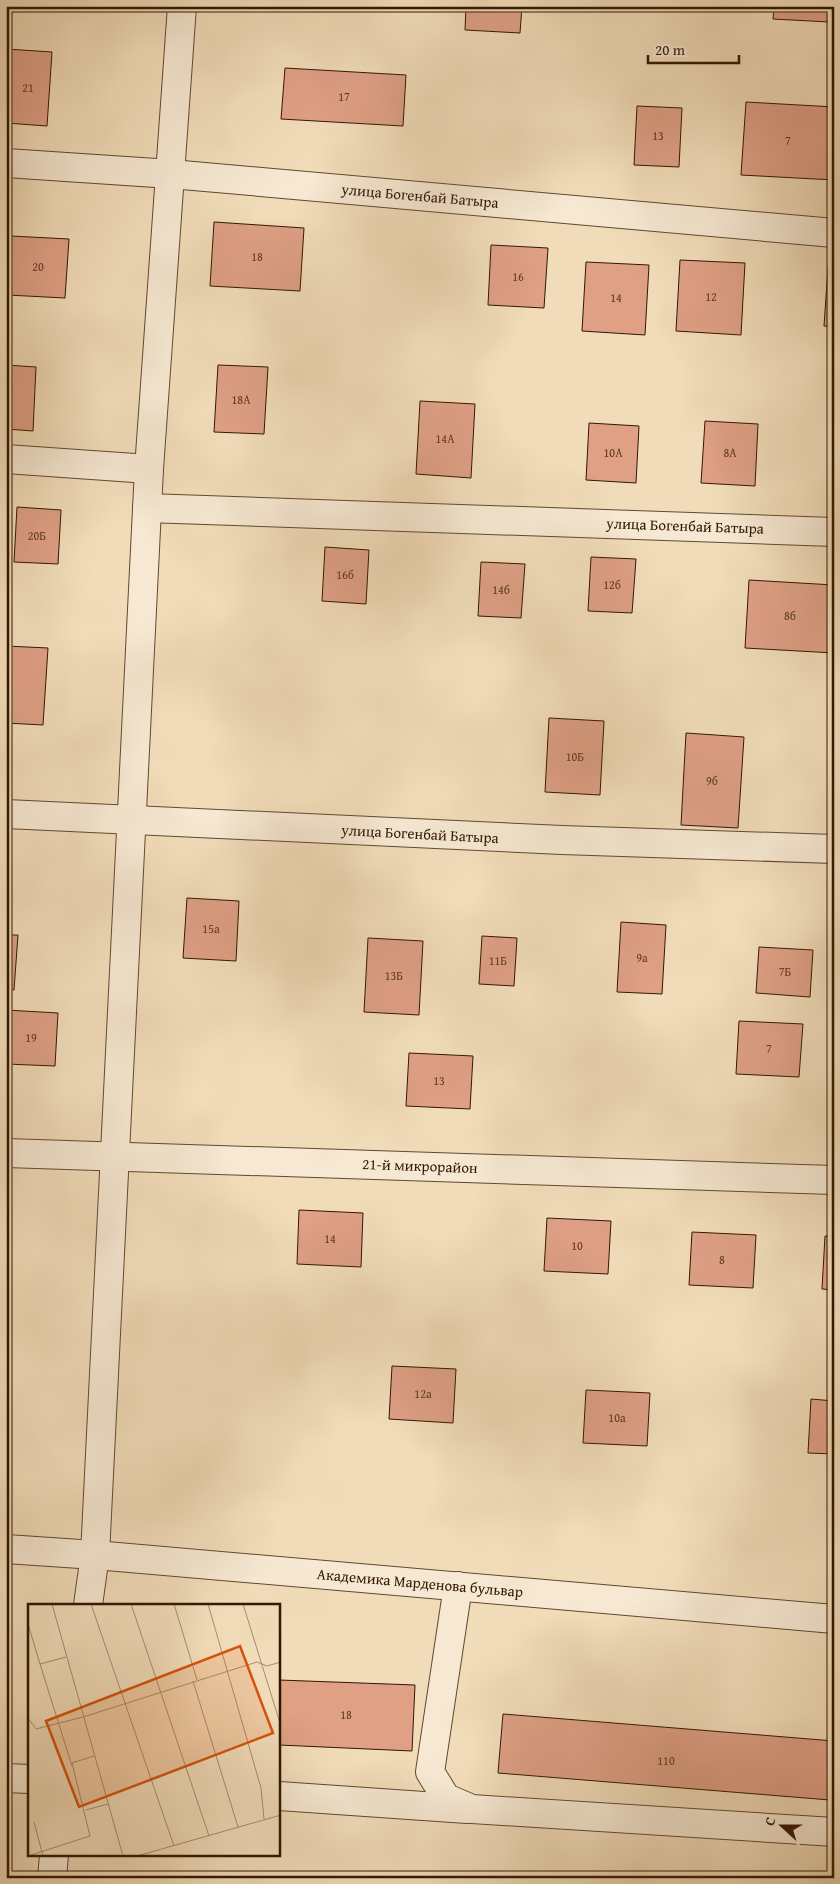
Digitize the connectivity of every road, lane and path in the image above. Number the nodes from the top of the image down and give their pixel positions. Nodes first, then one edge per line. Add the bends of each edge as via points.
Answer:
1 (182, 6) edge
2 (6, 163) edge
3 (171, 174) junction
4 (834, 233) edge
5 (6, 459) edge
6 (149, 469) junction
7 (147, 508) junction
8 (834, 532) edge
9 (6, 814) edge
10 (131, 820) junction
11 (834, 849) edge
12 (6, 1153) edge
13 (114, 1157) junction
14 (834, 1180) edge
15 (6, 1549) edge
16 (95, 1555) junction
17 (458, 1586) junction
18 (88, 1604) edge
19 (834, 1619) edge
20 (6, 1778) edge
21 (28, 1779) edge
22 (280, 1796) edge
23 (472, 1809) junction
24 (834, 1832) edge
25 (54, 1856) edge
26 (52, 1878) edge

1 - 3 street
2 - 3 street, улица Богенбай Батыра
3 - 4 street, улица Богенбай Батыра
3 - 6 street
5 - 6 street
6 - 7 street
7 - 8 street, улица Богенбай Батыра
7 - 10 street
9 - 10 street, улица Богенбай Батыра
10 - 11 street, улица Богенбай Батыра
10 - 13 street
12 - 13 street, 21-й микрорайон
13 - 14 street, 21-й микрорайон
13 - 16 street
15 - 16 street, Академика Марденова бульвар
16 - 17 street, Академика Марденова бульвар
16 - 18 street
17 - 19 street, Академика Марденова бульвар
17 - 23 street via 430,1772 446,1798
20 - 21 street
22 - 23 street
23 - 24 street
25 - 26 street

